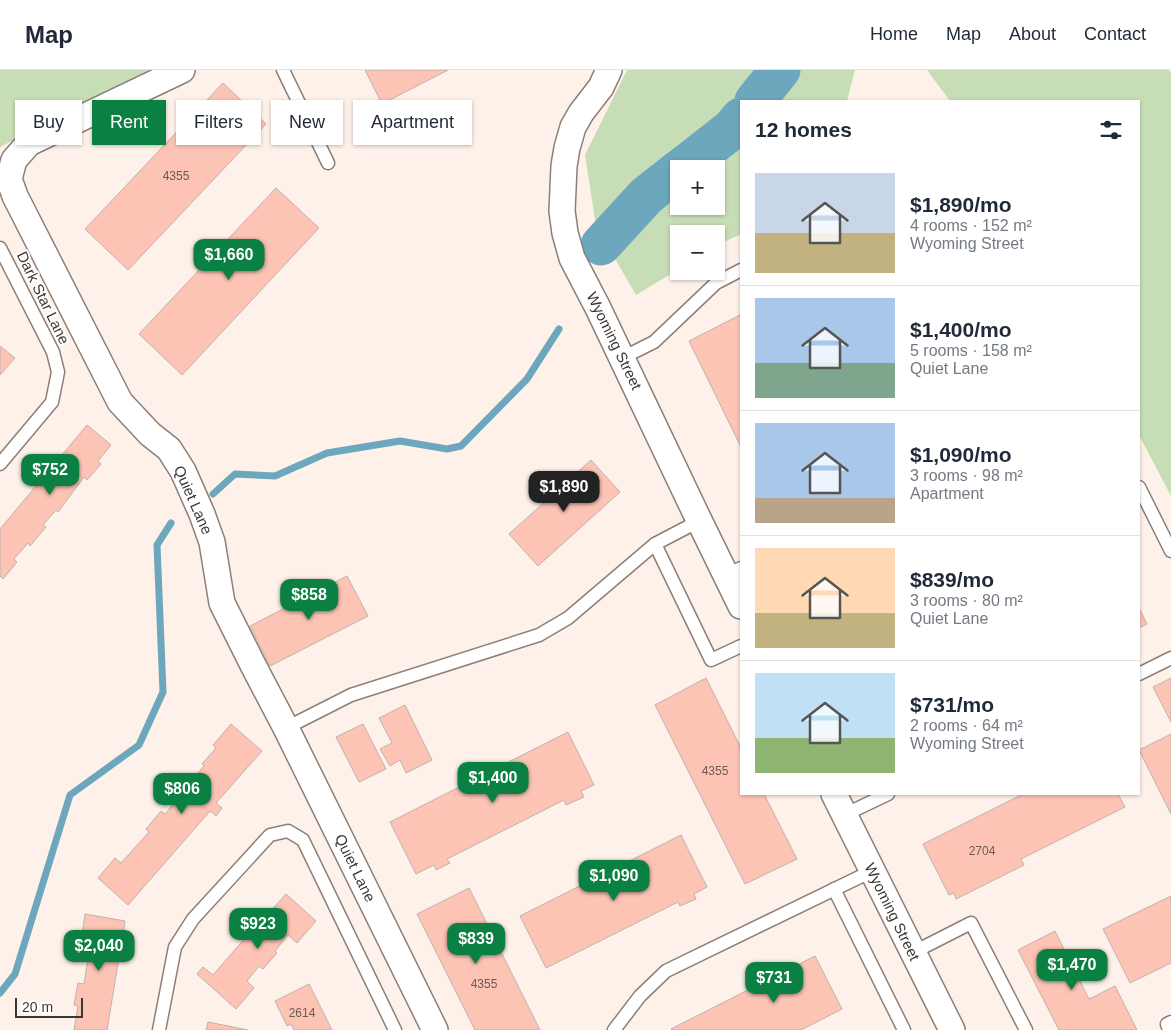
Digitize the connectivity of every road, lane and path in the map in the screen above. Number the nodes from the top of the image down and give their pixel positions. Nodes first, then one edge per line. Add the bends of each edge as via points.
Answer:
1 (182, 70) edge
2 (283, 70) edge
3 (608, 70) edge
4 (328, 163) dead end
5 (0, 248) edge
6 (740, 271) edge
7 (622, 358) junction
8 (0, 464) edge
9 (1140, 489) edge
10 (699, 521) junction
11 (655, 544) junction
12 (1171, 551) edge
13 (734, 572) edge
14 (740, 601) edge
15 (740, 646) edge
16 (1171, 658) edge
17 (1140, 674) edge
18 (286, 728) junction
19 (883, 795) edge
20 (839, 804) edge
21 (872, 871) junction
22 (834, 889) junction
23 (912, 953) junction
24 (1171, 1022) edge
25 (158, 1030) edge
26 (395, 1030) edge
27 (435, 1030) edge
28 (614, 1030) edge
29 (904, 1030) edge
30 (952, 1030) edge
31 (1026, 1030) edge
32 (1169, 1030) edge

1 - 18 street, Quiet Lane via 29,143 14,160 9,179 120,402 168,449 183,471 212,542 222,603
2 - 4 lane
3 - 7 street, Wyoming Street via 601,87 573,128 564,166 562,211 572,258
5 - 8 lane, Dark Star Lane via 53,352 58,372 52,402
6 - 7 lane via 716,284 654,342
7 - 10 street, Wyoming Street
9 - 12 lane
10 - 11 lane
10 - 13 street, Wyoming Street
11 - 15 lane via 711,660
11 - 18 lane via 568,618 539,635 351,695
13 - 14 street, Wyoming Street
16 - 17 lane
18 - 27 street, Quiet Lane
19 - 20 lane
20 - 21 street, Wyoming Street
21 - 22 lane
21 - 23 street, Wyoming Street
22 - 28 lane via 666,971 640,996
22 - 29 lane
23 - 30 street, Wyoming Street
23 - 31 lane via 971,923
24 - 32 lane via 1167,1024
25 - 26 lane via 175,947 192,918 270,835 288,831 303,840

